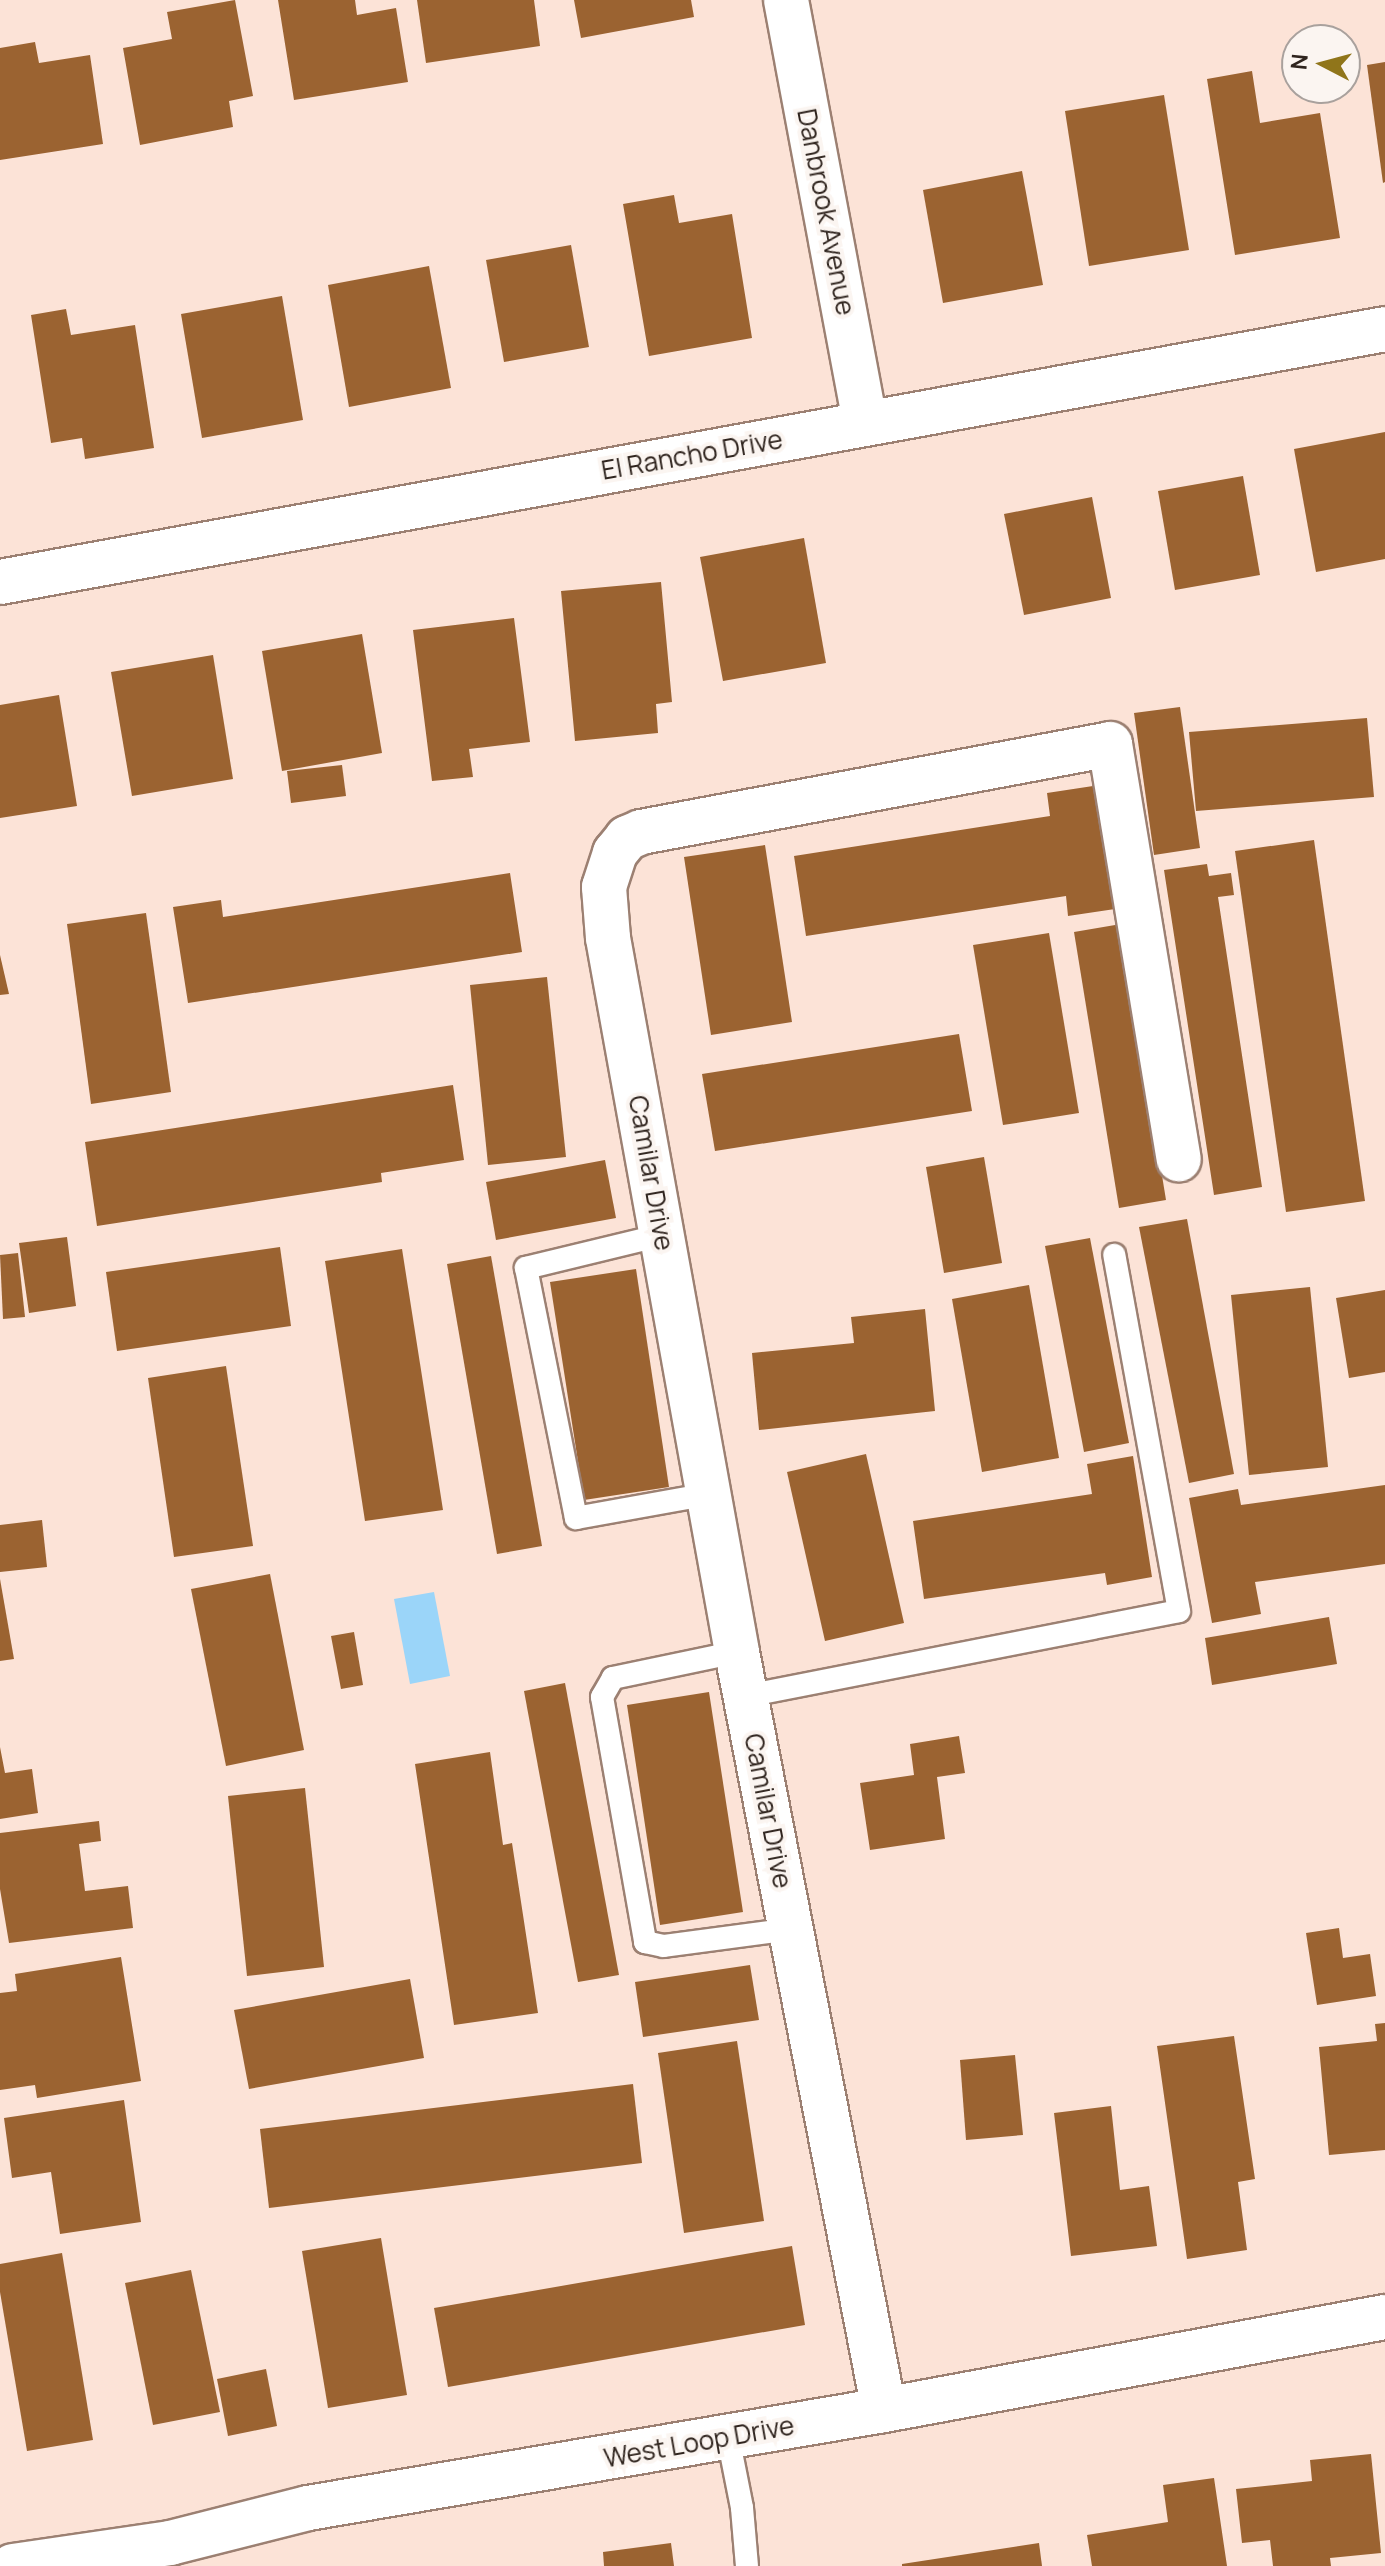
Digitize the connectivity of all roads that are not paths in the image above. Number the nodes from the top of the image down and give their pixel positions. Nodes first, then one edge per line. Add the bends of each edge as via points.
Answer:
1 (786, 0) edge
2 (1385, 329) edge
3 (865, 423) junction
4 (0, 582) edge
5 (1179, 1159) dead end
6 (662, 1235) junction
7 (1114, 1255) dead end
8 (709, 1494) junction
9 (737, 1652) junction
10 (746, 1696) junction
11 (791, 1929) junction
12 (1385, 2317) edge
13 (884, 2410) junction
14 (728, 2437) junction
15 (13, 2566) edge
16 (747, 2566) edge

1 - 3 street, Danbrook Avenue
2 - 3 street, El Rancho Drive
3 - 4 street, El Rancho Drive
5 - 6 street, Camilar Drive via 1110,744 627,838 615,853 604,887 608,938
6 - 8 street, Camilar Drive
6 - 8 lane via 526,1268 576,1518
7 - 10 lane via 1179,1611
8 - 9 street, Camilar Drive
9 - 10 street, Camilar Drive
9 - 11 lane via 613,1678 602,1697 645,1942 664,1946
10 - 11 street, Camilar Drive
11 - 13 street, Camilar Drive
12 - 13 street, West Loop Drive
13 - 14 street, West Loop Drive
14 - 15 street, West Loop Drive via 308,2508 170,2543
14 - 16 lane

